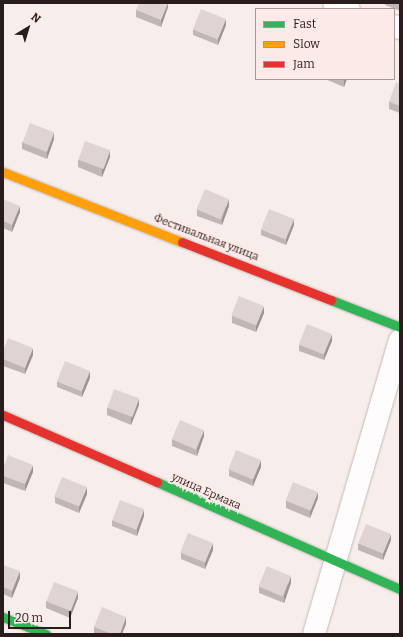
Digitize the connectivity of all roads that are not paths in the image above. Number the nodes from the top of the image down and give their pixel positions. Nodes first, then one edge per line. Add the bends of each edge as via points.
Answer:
1 (334, 3) edge
2 (346, 8) edge
3 (3, 172) edge
4 (400, 327) edge
5 (400, 340) edge
6 (3, 415) edge
7 (334, 562) junction
8 (400, 589) edge
9 (3, 617) edge
10 (46, 634) edge
11 (314, 634) edge

1 - 2 street
3 - 4 street, Фестивальная улица
5 - 7 street
6 - 7 street, улица Ермака
7 - 8 street, улица Ермака
7 - 11 street
9 - 10 street

